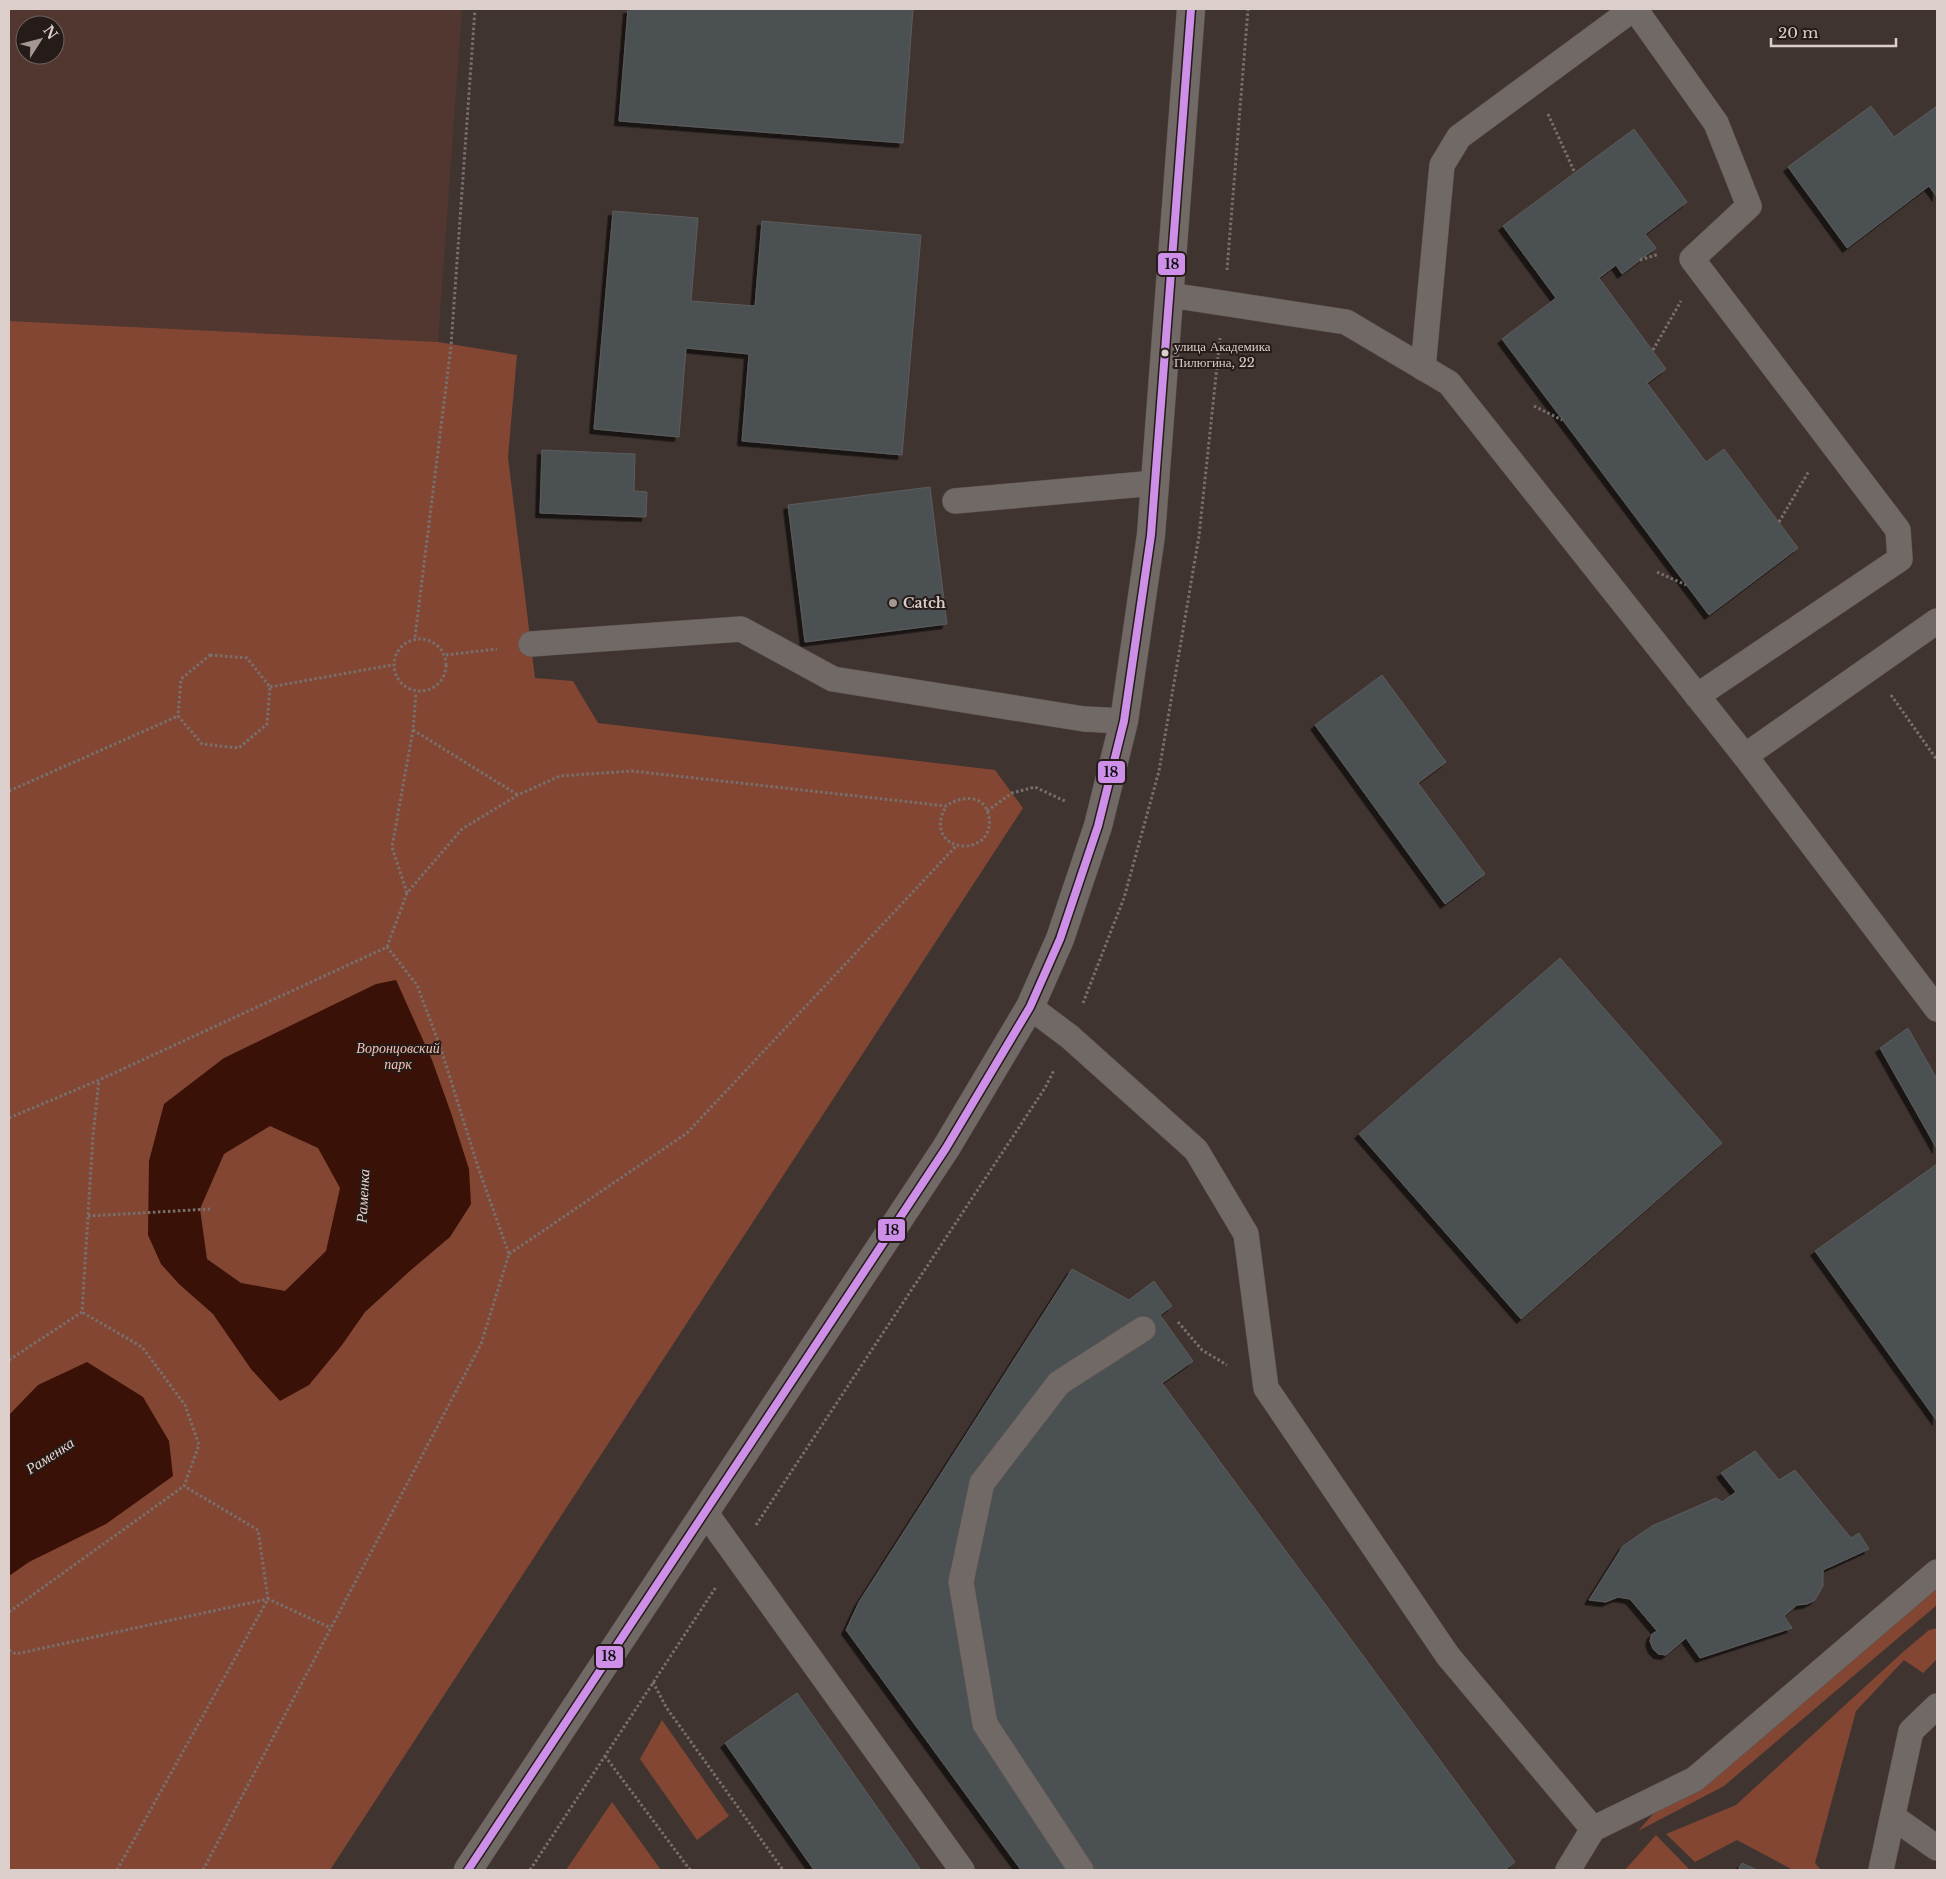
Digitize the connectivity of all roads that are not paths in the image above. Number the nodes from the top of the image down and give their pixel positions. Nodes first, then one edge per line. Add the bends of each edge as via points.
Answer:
1 (1191, 9) edge
2 (1634, 9) edge
3 (1170, 295) junction
4 (1423, 368) junction
5 (1155, 483) junction
6 (955, 501) dead end
7 (1937, 621) edge
8 (531, 644) road end
9 (1697, 696) junction
10 (1124, 721) junction
11 (1745, 756) junction
12 (1030, 1007) junction
13 (1937, 1009) edge
14 (1143, 1329) dead end
15 (704, 1512) junction
16 (1937, 1572) edge
17 (1937, 1706) edge
18 (1893, 1817) junction
19 (1593, 1829) junction
20 (1937, 1848) edge
21 (468, 1870) edge
22 (962, 1870) edge
23 (1081, 1870) edge
24 (1568, 1870) edge
25 (1881, 1870) edge

1 - 3 street
2 - 4 lane via 1459,137 1442,165
2 - 9 lane via 1716,123 1749,206 1692,259 1898,530 1900,559
3 - 4 lane via 1346,322
3 - 5 street
4 - 9 lane via 1449,383
5 - 6 lane
5 - 10 street via 1151,535
7 - 11 lane
8 - 10 lane via 741,629 832,679 1084,719
9 - 11 lane
10 - 12 street via 1098,826 1060,939
11 - 13 lane
12 - 15 street via 946,1148
12 - 19 lane via 1070,1037 1196,1150 1246,1234 1266,1388 1448,1656
14 - 23 lane via 1059,1383 982,1483 961,1582 985,1724
15 - 21 street
15 - 22 lane
16 - 19 lane via 1695,1779
17 - 18 lane via 1911,1731
18 - 20 lane
18 - 25 lane
19 - 24 lane

